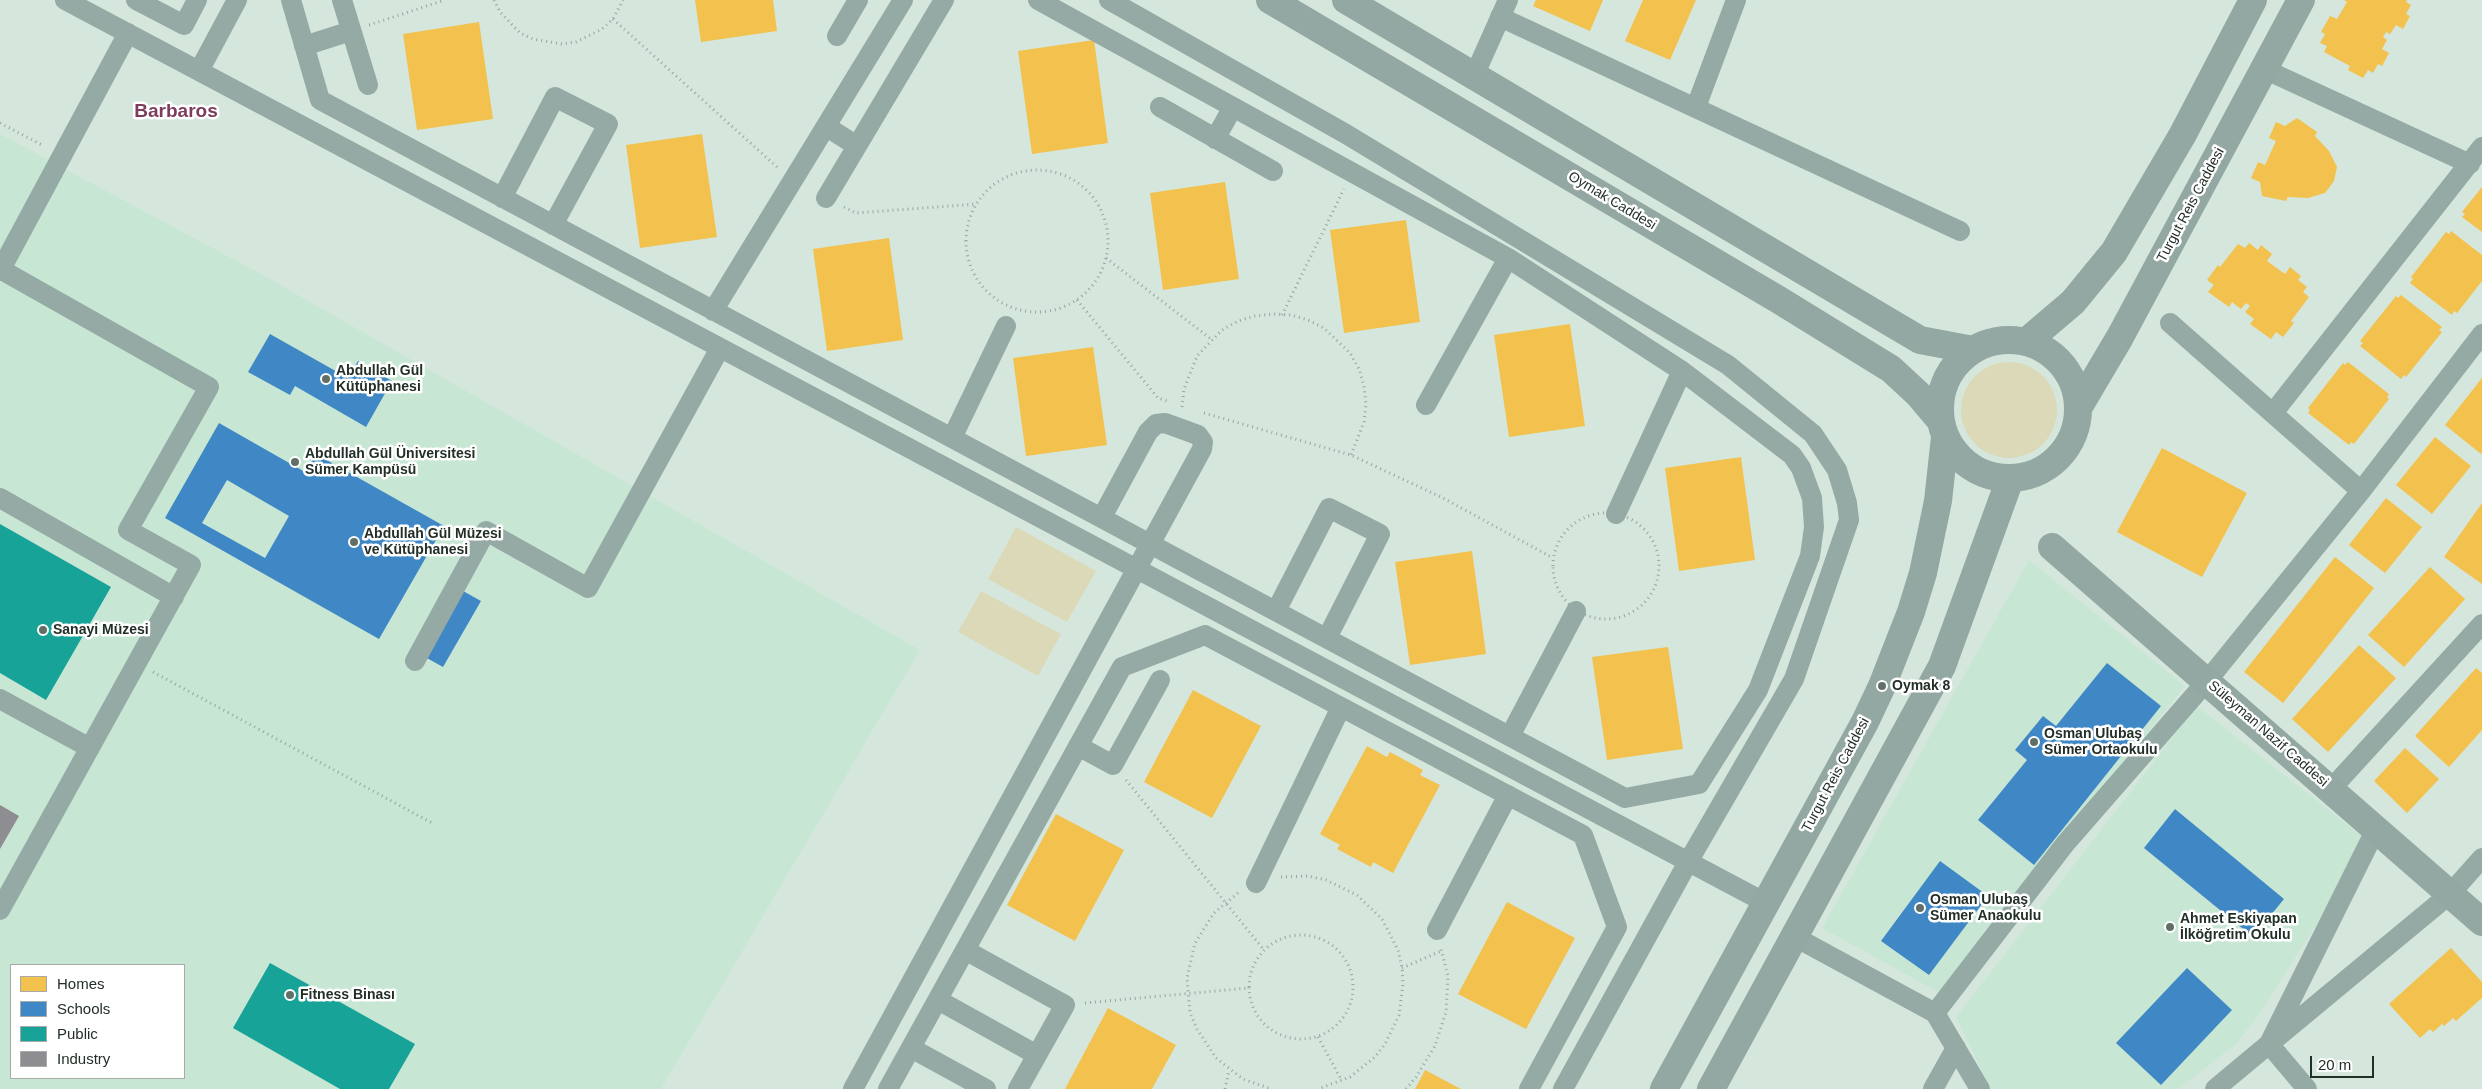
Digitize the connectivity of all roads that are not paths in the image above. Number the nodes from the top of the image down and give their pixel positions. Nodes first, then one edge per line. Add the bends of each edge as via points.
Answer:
1 (65, 0) edge
2 (136, 0) edge
3 (198, 0) edge
4 (237, 0) edge
5 (290, 0) edge
6 (342, 0) edge
7 (858, 0) edge
8 (903, 0) edge
9 (944, 0) edge
10 (1038, 0) edge
11 (1109, 0) edge
12 (1270, 0) edge
13 (1346, 0) edge
14 (1736, 0) edge
15 (2253, 0) edge
16 (2301, 0) edge
17 (1504, 8) edge
18 (351, 31) junction
19 (128, 33) junction
20 (837, 36) dead end
21 (304, 46) junction
22 (2264, 69) junction
23 (199, 71) junction
24 (1474, 76) junction
25 (368, 86) dead end
26 (1233, 107) junction
27 (1160, 108) dead end
28 (1696, 108) junction
29 (827, 127) junction
30 (1216, 139) junction
31 (857, 146) junction
32 (2482, 147) edge
33 (2470, 164) junction
34 (1273, 171) dead end
35 (502, 198) junction
36 (826, 198) road end
37 (553, 225) junction
38 (1960, 230) dead end
39 (1508, 258) junction
40 (0, 270) edge
41 (713, 311) junction
42 (2170, 323) dead end
43 (1006, 326) dead end
44 (2482, 334) edge
45 (2026, 342) junction
46 (720, 348) junction
47 (1973, 350) junction
48 (1682, 370) junction
49 (1426, 406) dead end
50 (2078, 408) junction
51 (2273, 413) junction
52 (1943, 428) junction
53 (952, 438) junction
54 (2010, 479) junction
55 (2361, 490) junction
56 (0, 498) edge
57 (1616, 514) road end
58 (1102, 517) junction
59 (1152, 543) junction
60 (2052, 547) dead end
61 (1136, 569) junction
62 (174, 597) junction
63 (1276, 611) junction
64 (1576, 611) road end
65 (2482, 624) edge
66 (1327, 638) junction
67 (415, 661) dead end
68 (1160, 680) dead end
69 (2207, 681) junction
70 (0, 699) edge
71 (1341, 707) junction
72 (1510, 736) junction
73 (1078, 746) junction
74 (90, 748) junction
75 (2331, 789) junction
76 (1508, 795) junction
77 (2376, 829) junction
78 (2482, 858) edge
79 (1688, 862) junction
80 (1256, 883) road end
81 (2450, 894) junction
82 (1766, 903) junction
83 (0, 910) edge
84 (2482, 922) edge
85 (1437, 930) road end
86 (1795, 937) junction
87 (965, 950) junction
88 (938, 1000) junction
89 (1935, 1013) junction
90 (2269, 1044) junction
91 (911, 1048) junction
92 (1956, 1048) junction
93 (1037, 1055) junction
94 (853, 1089) edge
95 (888, 1089) edge
96 (986, 1089) edge
97 (1018, 1089) edge
98 (1529, 1089) edge
99 (1562, 1089) edge
100 (1664, 1089) edge
101 (1711, 1089) edge
102 (1933, 1089) edge
103 (1980, 1089) edge
104 (2216, 1089) edge
105 (2306, 1089) edge

1 - 19 street
2 - 3 street via 184,26
4 - 23 street
5 - 21 street
6 - 18 street
7 - 20 street
8 - 29 street
9 - 31 street
10 - 26 street
11 - 79 street via 1346,134 1728,365 1798,420 1827,451 1843,486 1849,520 1794,679
12 - 52 street, Oymak Caddesi via 1891,369 1918,394
13 - 24 street
14 - 28 street
15 - 45 street via 2182,134 2114,252 2073,302
16 - 22 street, Turgut Reis Caddesi
17 - 24 street
17 - 28 street
18 - 21 street
18 - 25 street
19 - 23 street
19 - 40 street
21 - 35 street via 320,100
22 - 33 street
22 - 50 street, Turgut Reis Caddesi via 2120,337
23 - 46 street
24 - 47 street via 1920,340
26 - 30 street
26 - 39 street
27 - 30 street
28 - 38 street
29 - 31 street
29 - 41 street
30 - 34 street
31 - 36 street
32 - 33 street
33 - 51 street
35 - 37 street
35 - 37 street via 555,97 608,124
37 - 41 street
39 - 48 street
39 - 49 street
40 - 62 street via 209,387 128,530 191,565
41 - 53 street
42 - 51 street
43 - 53 street
44 - 55 street
45 - 47 street via 1999,341
45 - 50 street via 2050,354 2063,366 2076,390
46 - 61 street
46 - 67 street via 588,588 486,532
47 - 52 street via 1959,361 1944,384 1940,402
48 - 57 street
48 - 72 street via 1792,455 1812,498 1814,527 1810,556 1758,690 1699,784 1680,788 1626,798
50 - 54 street via 2073,434 2059,458 2036,473
51 - 55 street
52 - 54 street via 1954,453 1967,465 1983,474
52 - 82 street, Turgut Reis Caddesi via 1932,533 1911,612 1897,650 1865,722
53 - 58 street
54 - 86 street via 1942,666
55 - 69 street
56 - 62 street
58 - 59 street
58 - 59 street via 1148,432 1156,424 1165,423 1198,435 1203,442 1202,449
59 - 61 street
59 - 63 street
60 - 69 street, Süleyman Nazif Caddesi
61 - 79 street
61 - 94 street
62 - 74 street
63 - 66 street
63 - 66 street via 1328,508 1380,534
64 - 72 street
65 - 75 street
66 - 72 street
68 - 73 street via 1113,765
69 - 75 street, Süleyman Nazif Caddesi
69 - 89 street via 2065,844
70 - 74 street
71 - 73 street via 1204,635 1122,667
71 - 76 street
71 - 80 street
73 - 87 street
74 - 83 street
75 - 77 street, Süleyman Nazif Caddesi
76 - 85 street
76 - 98 street via 1583,835 1617,927
77 - 81 street, Süleyman Nazif Caddesi
77 - 90 street
78 - 81 street
79 - 82 street
79 - 99 street
81 - 84 street, Süleyman Nazif Caddesi
81 - 90 street
82 - 100 street, Turgut Reis Caddesi
86 - 89 street
86 - 101 street
87 - 88 street
87 - 93 street via 1065,1005
88 - 91 street
88 - 93 street
89 - 92 street
90 - 104 street
90 - 105 street
91 - 95 street
91 - 96 street
92 - 102 street
92 - 103 street
93 - 97 street

